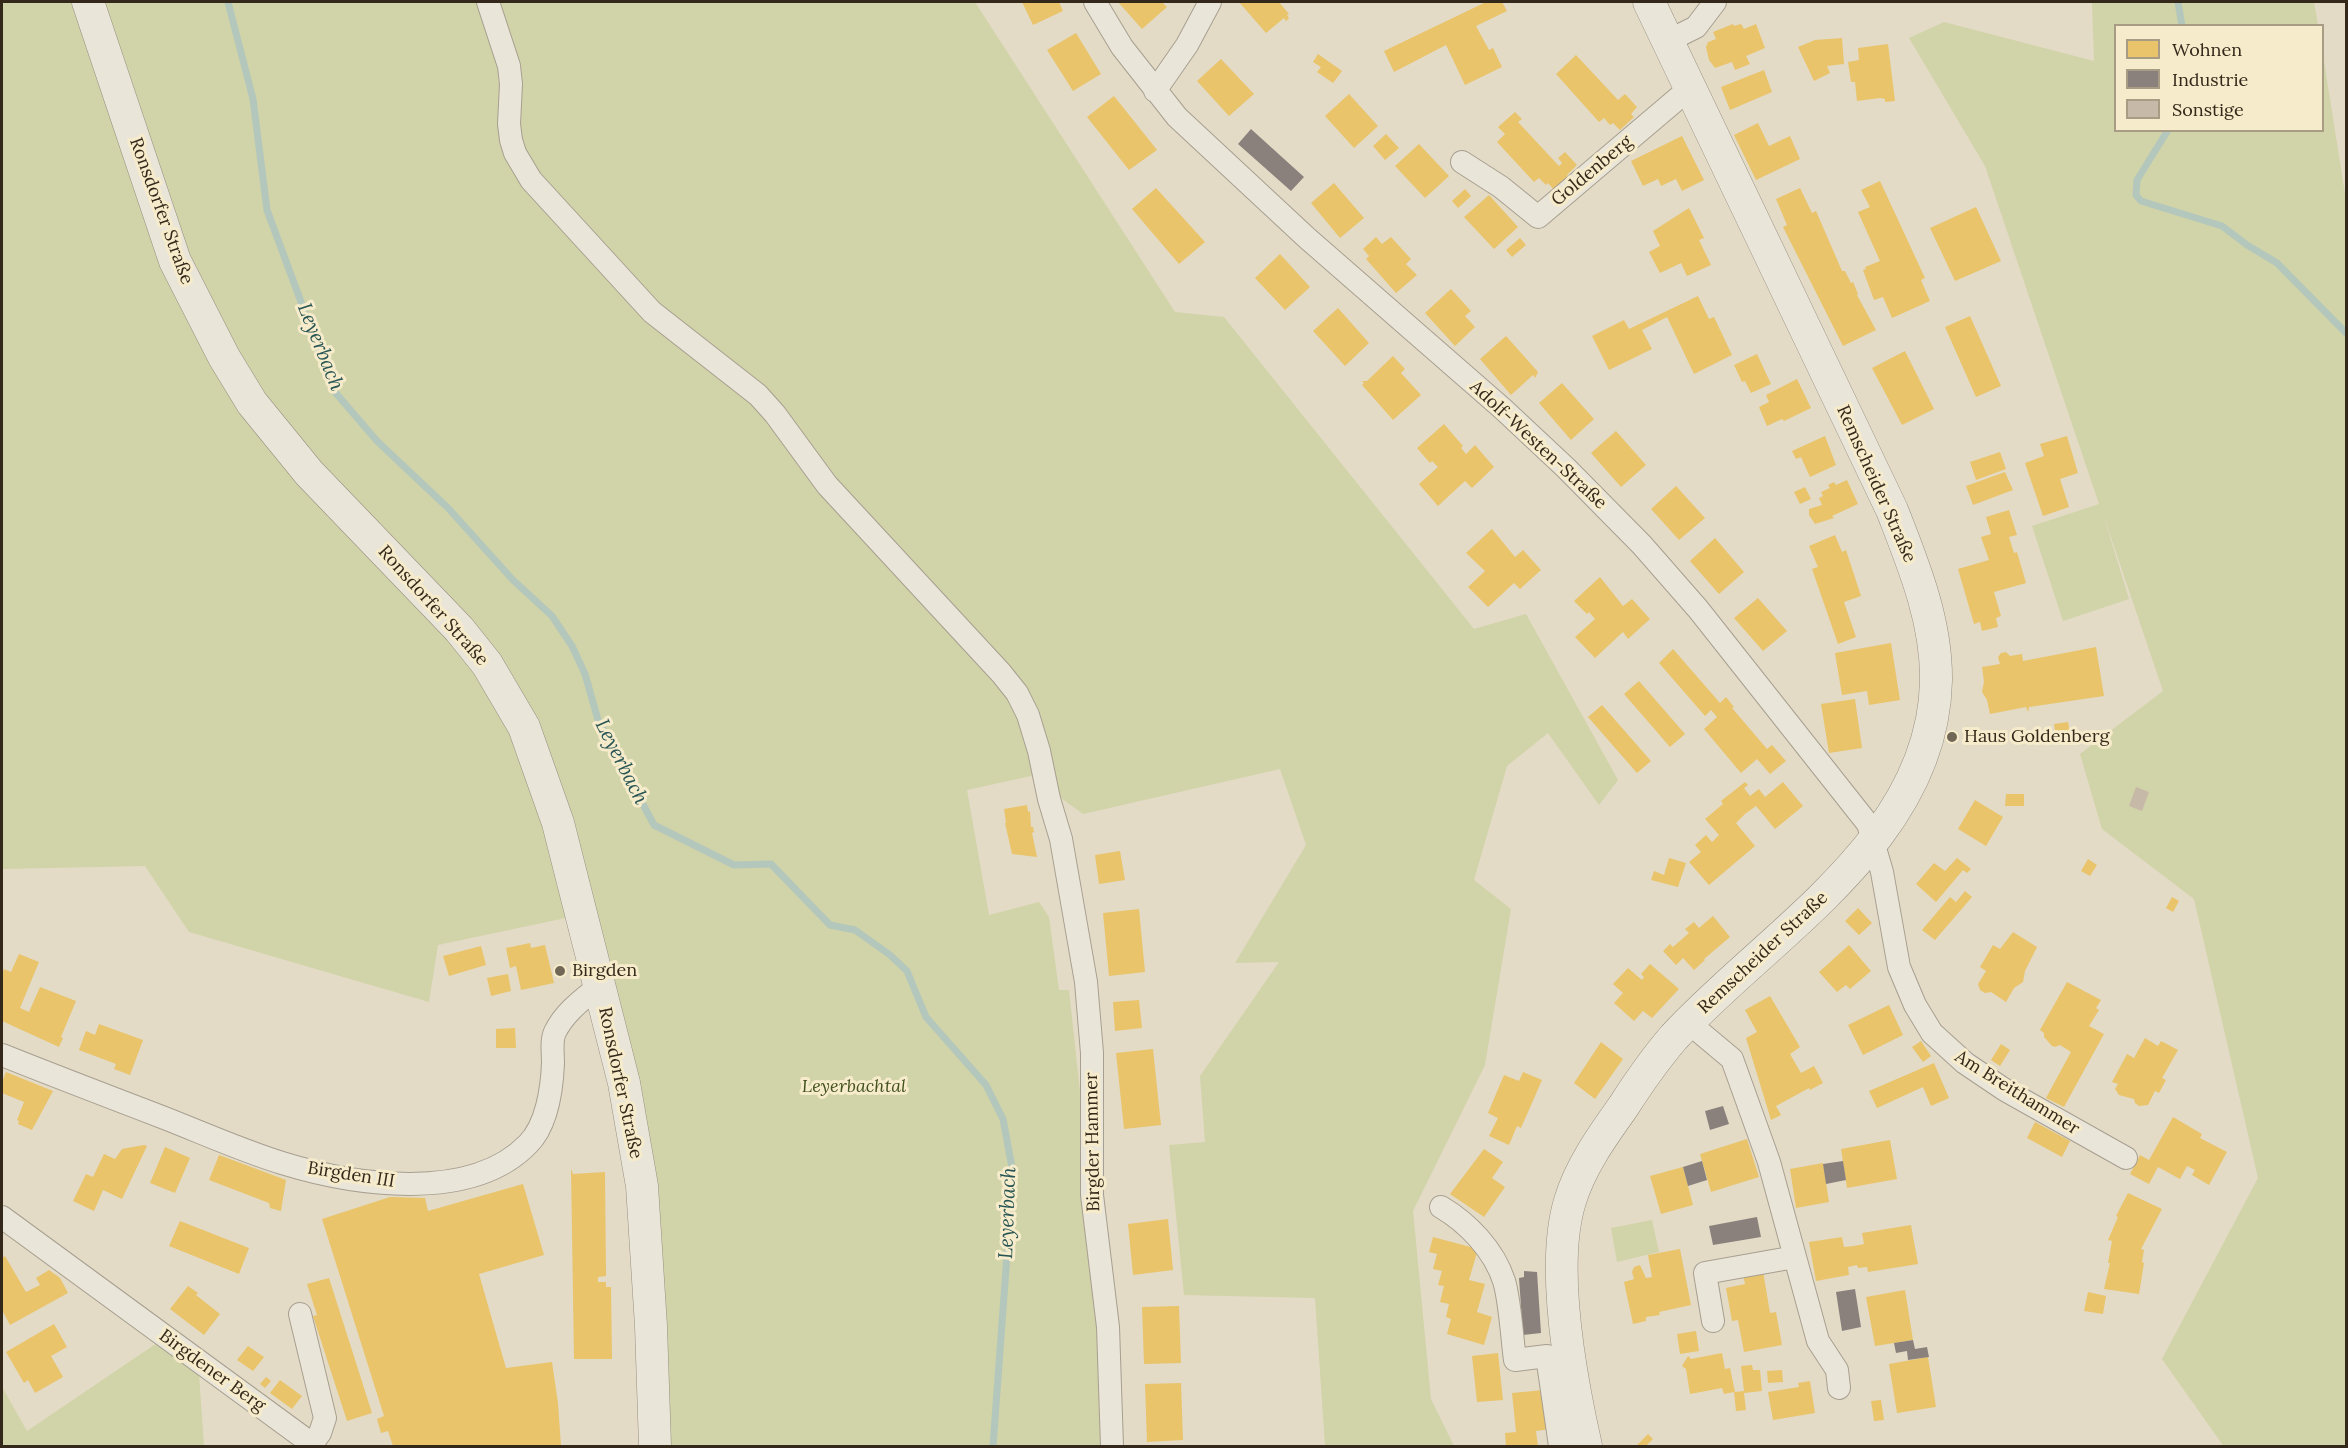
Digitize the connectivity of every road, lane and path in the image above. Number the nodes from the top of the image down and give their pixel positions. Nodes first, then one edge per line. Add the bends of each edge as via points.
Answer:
1 (88, 2) edge
2 (488, 2) edge
3 (1095, 2) edge
4 (1210, 2) edge
5 (1649, 2) edge
6 (1715, 2) edge
7 (1668, 41) junction
8 (1690, 88) junction
9 (1155, 91) junction
10 (1462, 162) dead end
11 (1873, 842) junction
12 (599, 986) junction
13 (1689, 1023) junction
14 (2, 1055) edge
15 (2126, 1158) dead end
16 (1441, 1207) dead end
17 (2, 1218) edge
18 (1795, 1257) junction
19 (300, 1314) dead end
20 (1713, 1321) dead end
21 (1839, 1388) dead end
22 (655, 1446) edge
23 (1112, 1446) edge
24 (1560, 1446) edge
25 (1587, 1446) edge

1 - 12 main road, Ronsdorfer Straße via 175,261 224,357 252,403 309,473 459,629 487,664 524,727 558,823
2 - 23 street, Birgder Hammer via 509,66 511,140 531,180 652,312 758,395 827,485 1001,673 1028,715 1061,839 1086,982 1090,1017 1092,1195 1108,1327
3 - 9 street, Adolf-Westen-Straße
4 - 9 street via 1187,45
5 - 7 main road, Remscheider Straße
6 - 7 street via 1696,27
7 - 8 main road, Remscheider Straße
8 - 10 street, Goldenberg via 1538,217
8 - 11 main road, Remscheider Straße via 1892,510 1927,609 1936,682 1927,735 1912,781
9 - 11 street, Adolf-Westen-Straße via 1193,134 1503,409 1642,545 1838,784 1868,824
11 - 13 main road, Remscheider Straße via 1847,874
11 - 15 street, Am Breithammer via 1888,897 1899,967 1932,1033 1965,1063 2005,1090
12 - 14 street, Birgden III via 571,1008 554,1034 548,1101 531,1142 514,1158 492,1170 422,1185 364,1180 281,1163
12 - 22 main road, Ronsdorfer Straße via 624,1083 642,1186
13 - 18 street, Remscheider Straße via 1732,1059 1770,1162
13 - 25 main road, Remscheider Straße via 1646,1072 1601,1139 1570,1200 1561,1266 1579,1414
16 - 24 street via 1476,1235 1504,1281 1515,1360 1547,1356
17 - 19 street, Birgdener Berg via 312,1444 325,1418
18 - 20 street via 1705,1273
18 - 21 street, Remscheider Straße via 1818,1341 1837,1370

